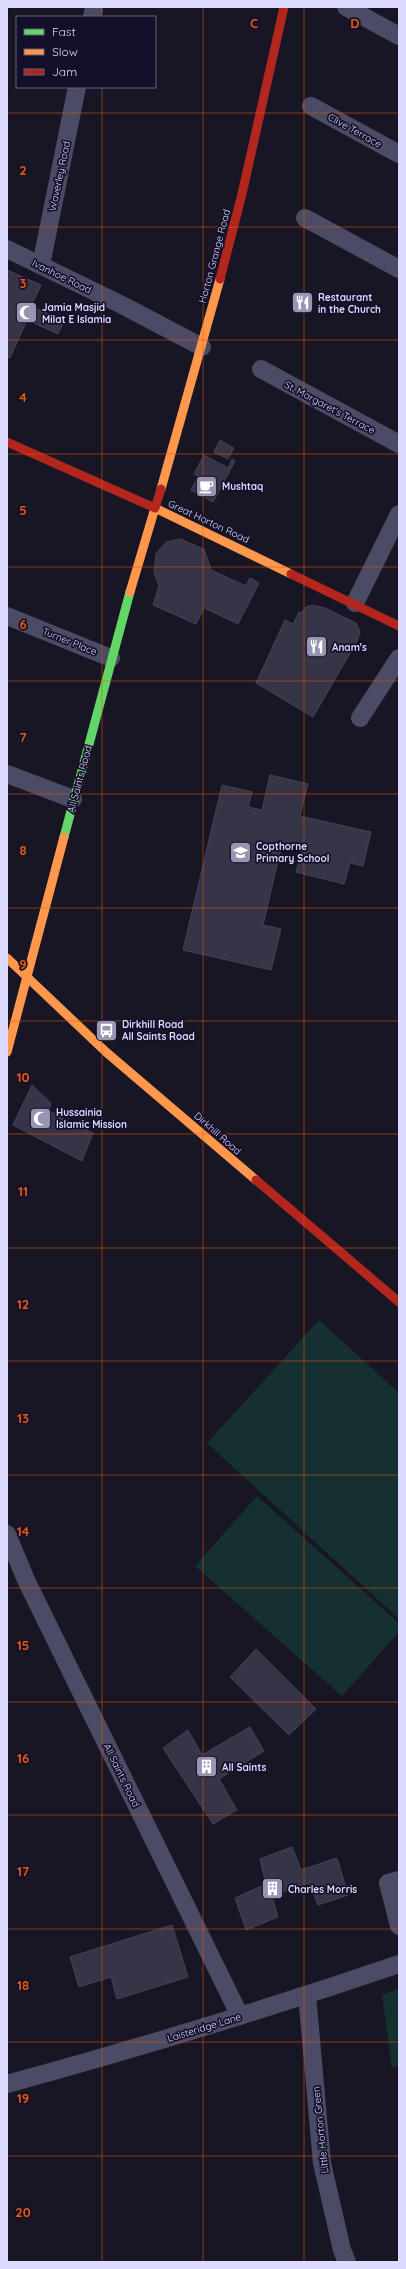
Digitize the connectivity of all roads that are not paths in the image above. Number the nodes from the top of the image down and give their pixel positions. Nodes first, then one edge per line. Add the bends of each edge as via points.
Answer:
1 (284, 7) edge
2 (346, 7) edge
3 (399, 36) edge
4 (78, 88) edge
5 (311, 106) dead end
6 (399, 154) edge
7 (305, 218) dead end
8 (7, 249) edge
9 (41, 265) junction
10 (399, 269) edge
11 (202, 348) junction
12 (262, 369) dead end
13 (7, 442) edge
14 (399, 444) edge
15 (155, 508) junction
16 (399, 514) edge
17 (355, 603) junction
18 (7, 616) edge
19 (399, 626) edge
20 (111, 658) junction
21 (399, 658) edge
22 (360, 718) dead end
23 (7, 774) edge
24 (73, 799) junction
25 (7, 958) edge
26 (28, 976) junction
27 (7, 1052) edge
28 (399, 1302) edge
29 (7, 1534) edge
30 (399, 1880) edge
31 (399, 1926) edge
32 (399, 1964) edge
33 (307, 1995) junction
34 (240, 2016) junction
35 (7, 2084) edge
36 (347, 2262) edge

1 - 11 main road, Horton Grange Road via 242,194
2 - 3 street
4 - 9 street, Waverley Road
5 - 6 street, Clive Terrace
7 - 10 street
8 - 9 street, Ivanhoe Road
9 - 11 street, Ivanhoe Road
11 - 15 main road, Horton Grange Road
12 - 14 street, St. Margaret's Terrace
13 - 15 main road, Great Horton Road
15 - 17 main road, Great Horton Road
15 - 20 main road, All Saints Road
16 - 17 street
17 - 19 main road, Great Horton Road
18 - 20 street, Turner Place
20 - 24 main road, All Saints Road
21 - 22 street
23 - 24 street
24 - 26 main road, All Saints Road
25 - 26 main road, Dirkhill Road
26 - 27 main road, All Saints Road
26 - 28 main road, Dirkhill Road via 106,1052
29 - 34 street, All Saints Road via 26,1580
30 - 31 street via 388,1883
32 - 33 street, Laisteridge Lane
33 - 34 street, Laisteridge Lane
33 - 36 street, Little Horton Green via 322,2163
34 - 35 street, Laisteridge Lane

